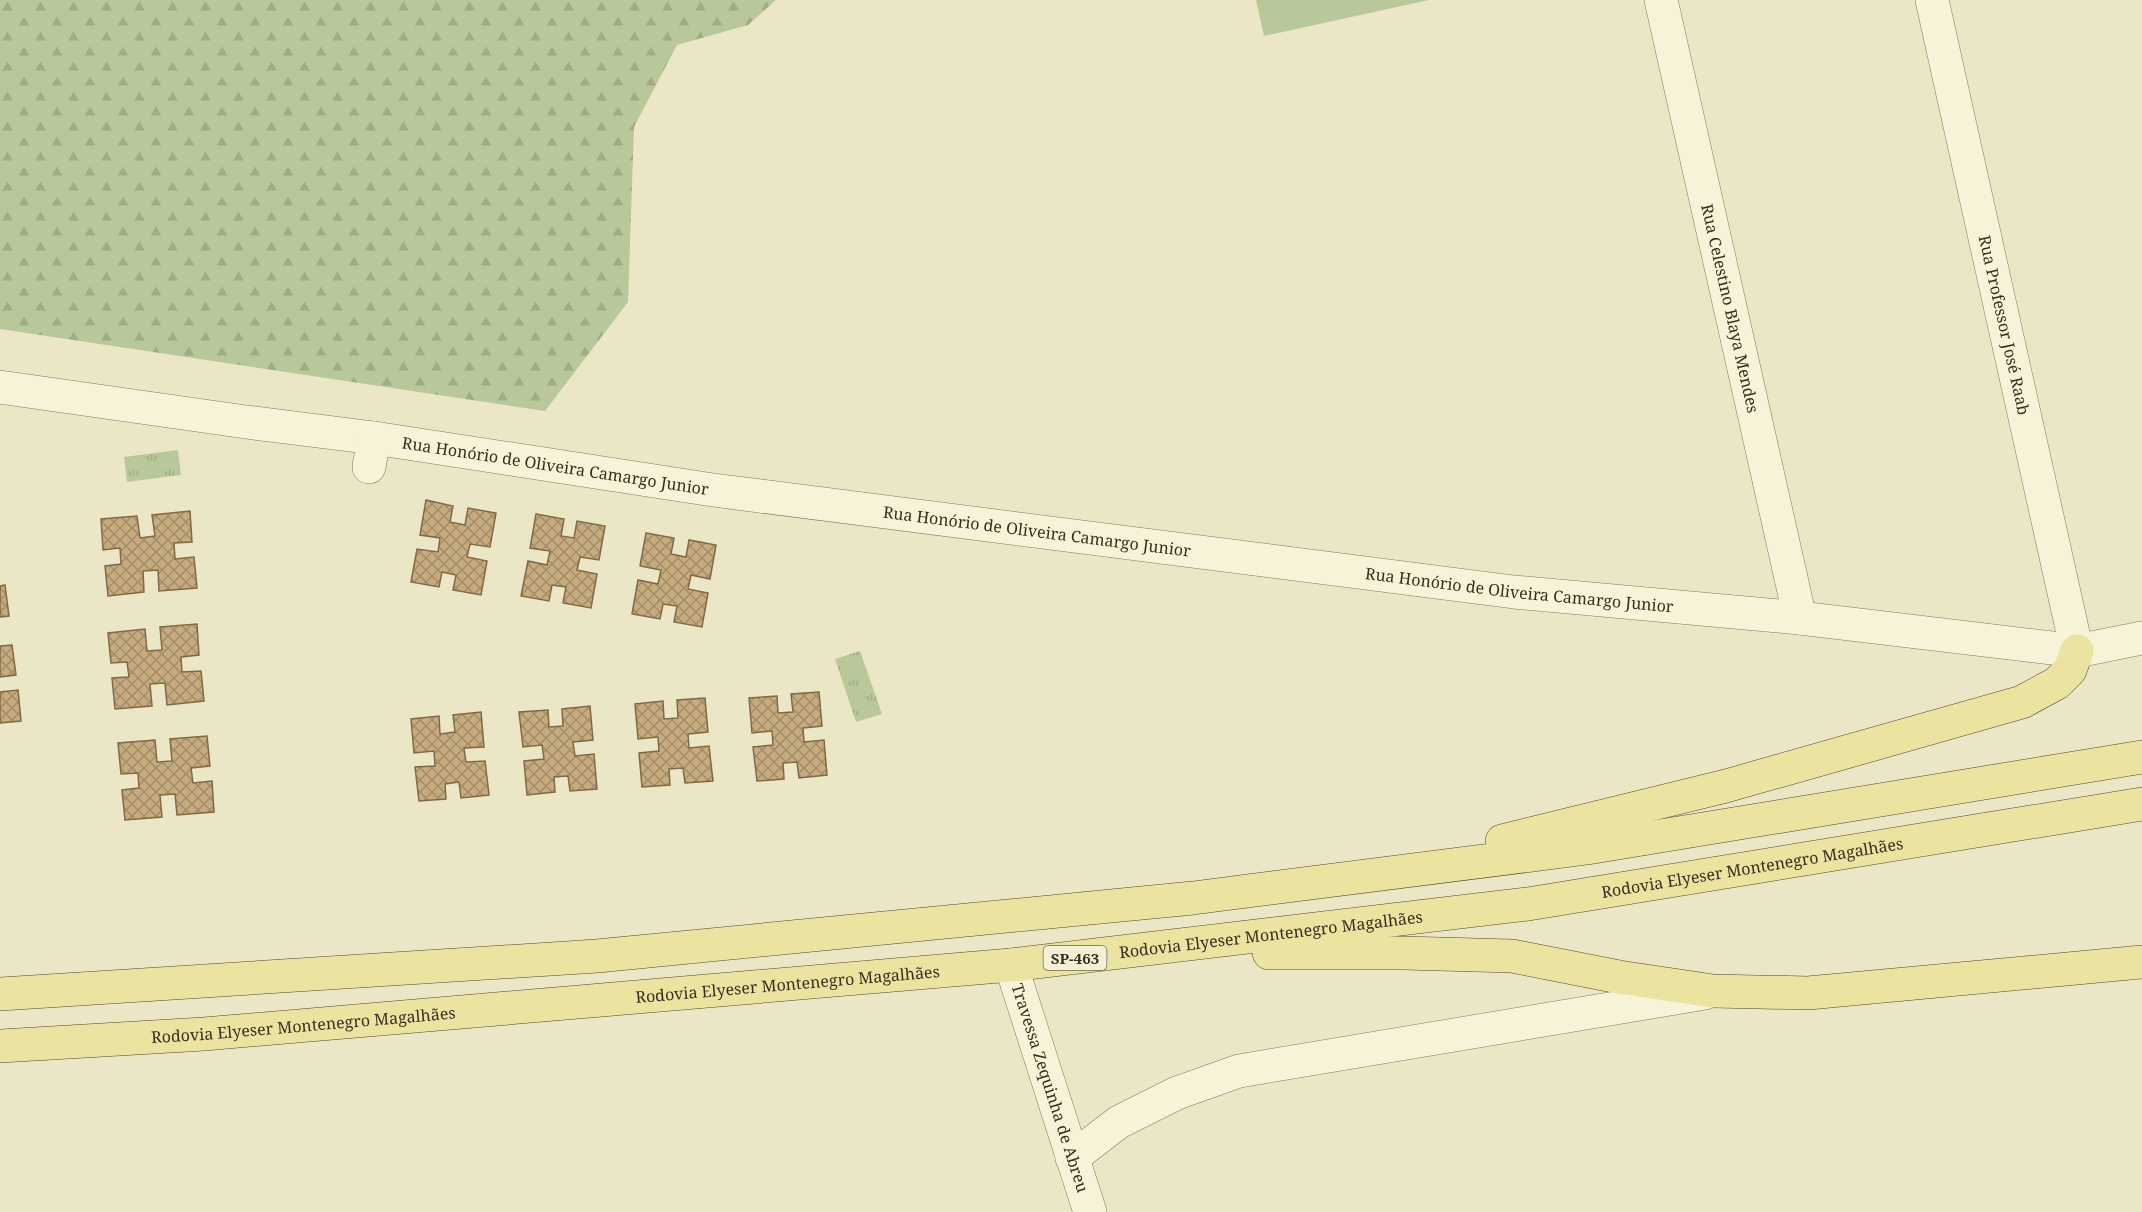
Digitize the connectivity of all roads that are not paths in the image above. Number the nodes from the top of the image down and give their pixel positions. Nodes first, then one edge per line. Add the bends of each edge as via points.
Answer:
1 (1661, 0) edge
2 (1932, 0) edge
3 (0, 387) edge
4 (1800, 618) junction
5 (2142, 638) edge
6 (2077, 651) junction
7 (2142, 757) edge
8 (2142, 804) edge
9 (1193, 898) junction
10 (1114, 953) junction
11 (2142, 962) edge
12 (1011, 965) junction
13 (1713, 991) junction
14 (0, 994) edge
15 (0, 1046) edge
16 (1072, 1158) junction
17 (1090, 1212) edge

1 - 4 street, Rua Celestino Blaya Mendes
2 - 6 street, Rua Professor José Raab
3 - 4 street, Rua Honório de Oliveira Camargo Junior via 246,422 371,452 713,490 1514,592
4 - 6 street, Rua Honório de Oliveira Camargo Junior
5 - 6 street, Rua Honório de Oliveira Camargo Junior
6 - 9 main road via 2070,670 2057,683 2022,702 1748,780 1504,840
7 - 9 main road via 1587,848
8 - 10 main road, Rodovia Elyeser Montenegro Magalhães / SP-463 via 1528,904
9 - 14 main road via 597,956
10 - 12 main road, Rodovia Elyeser Montenegro Magalhães / SP-463
10 - 13 main road via 1512,956
11 - 13 main road via 1808,993
12 - 15 main road, Rodovia Elyeser Montenegro Magalhães / SP-463 via 204,1034
12 - 16 street, Travessa Zequinha de Abreu
13 - 16 street via 1239,1071 1177,1093 1119,1122
16 - 17 street, Travessa Zequinha de Abreu

